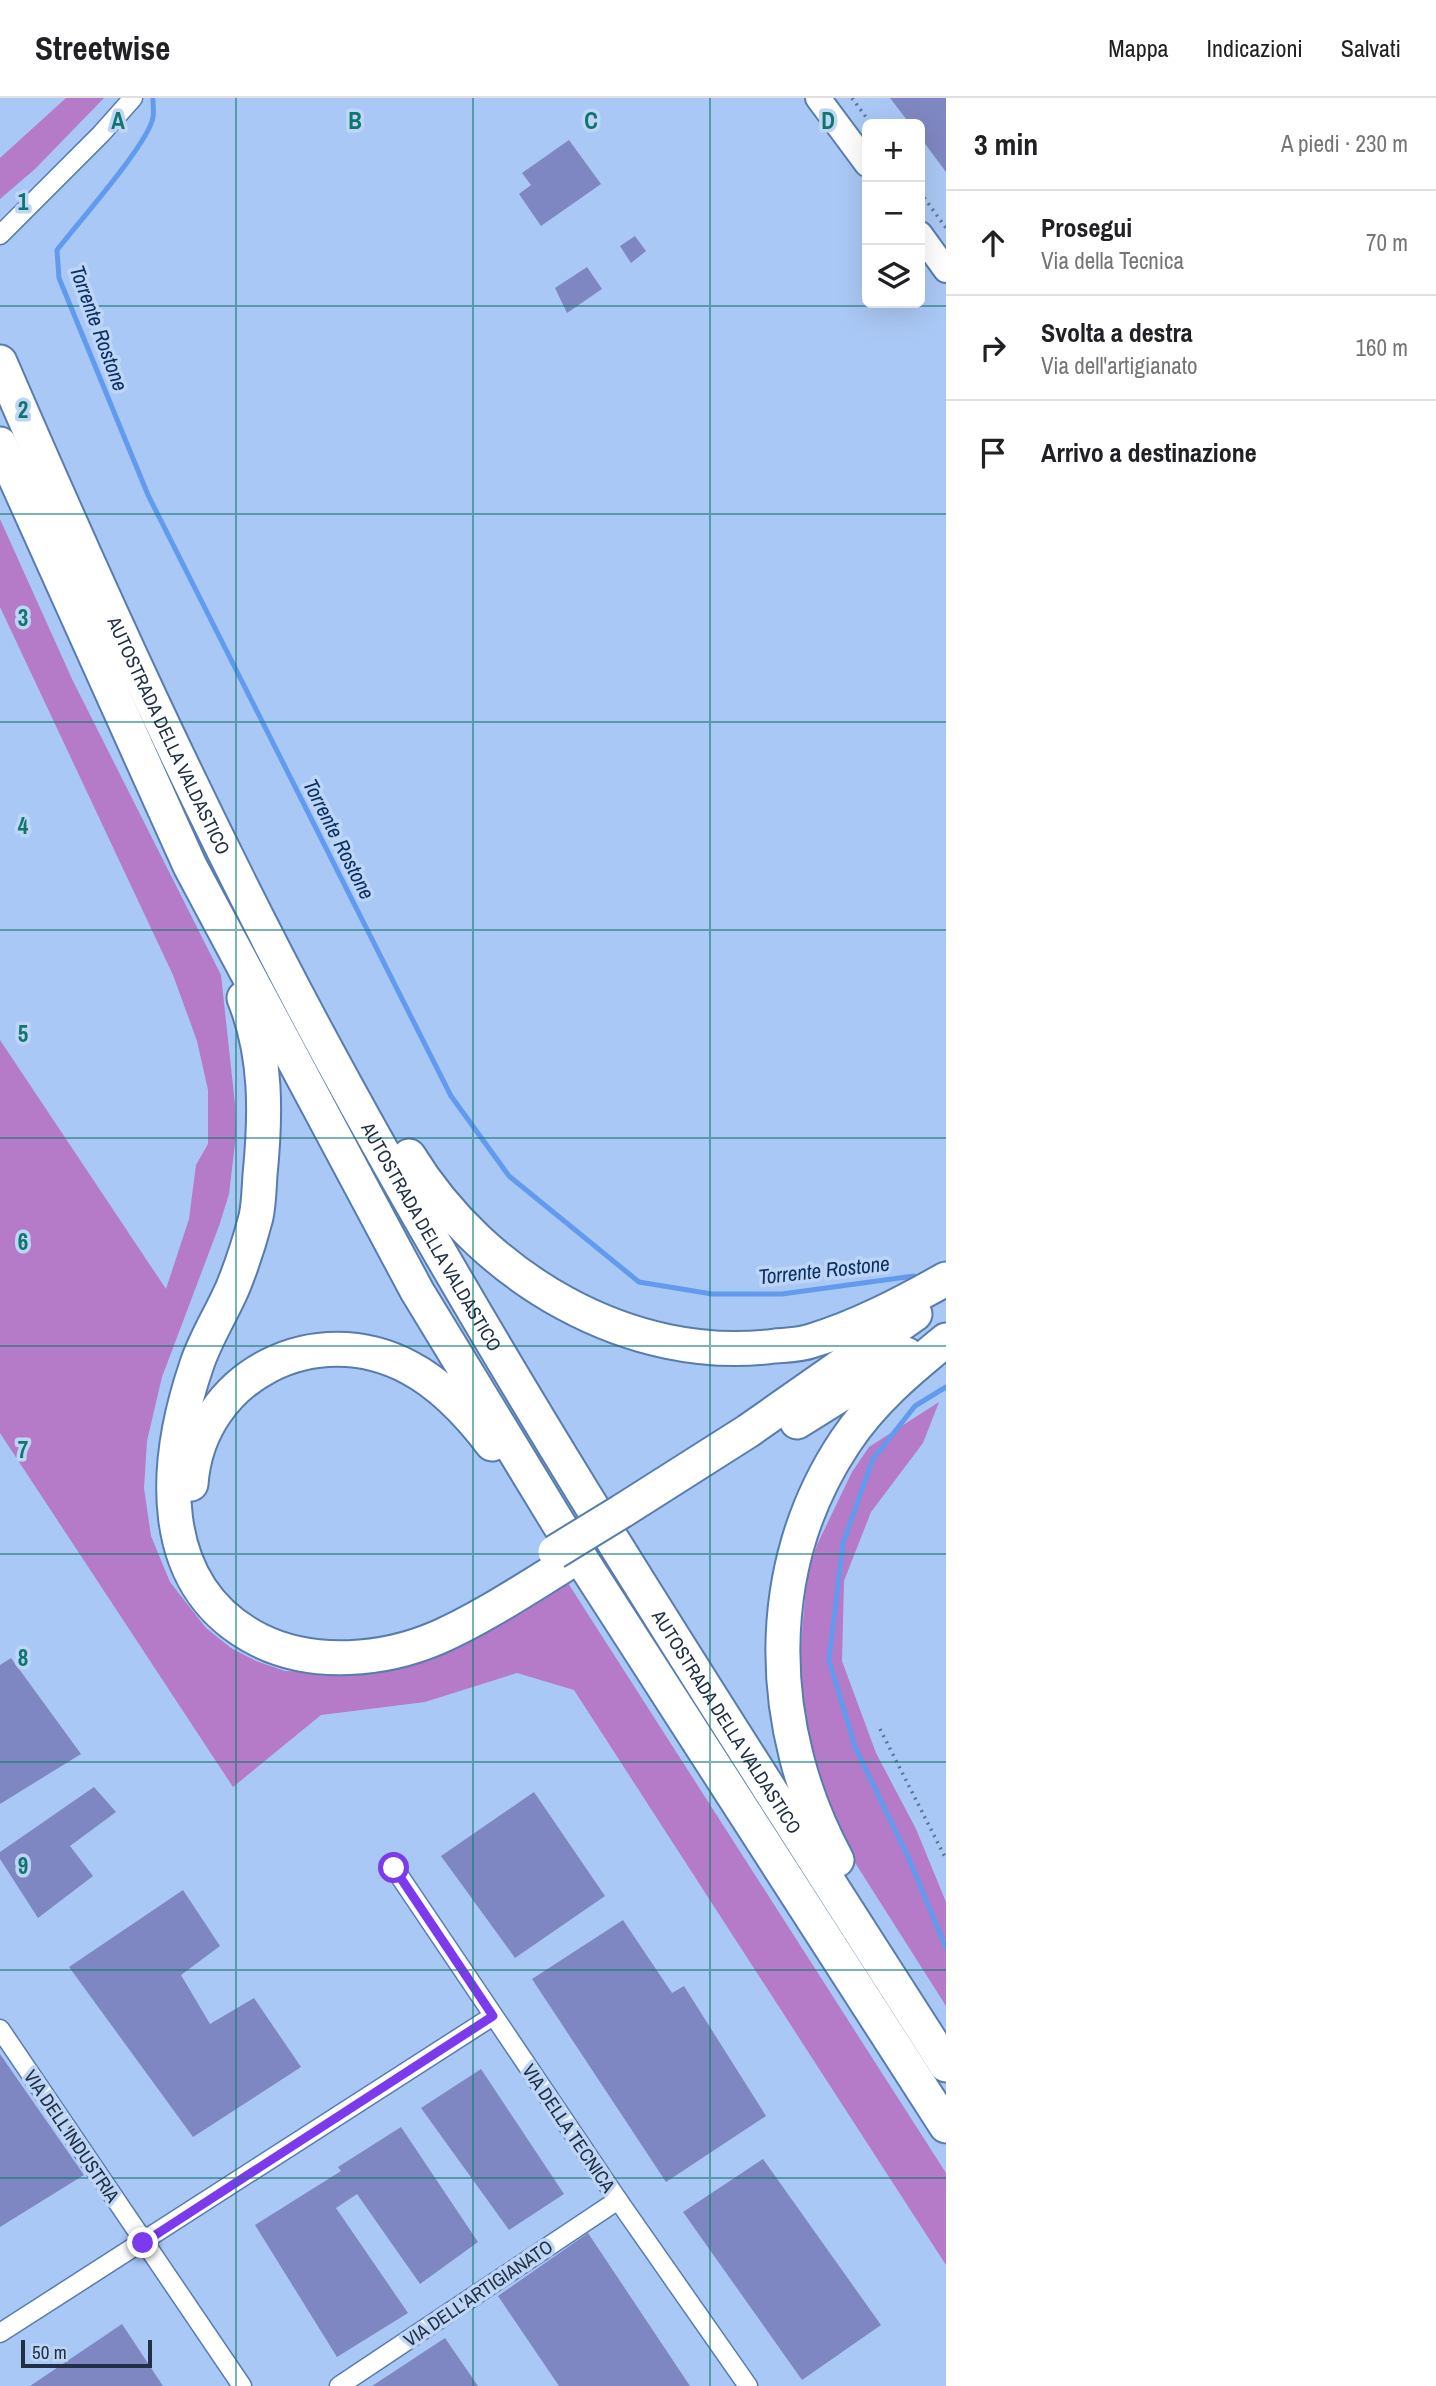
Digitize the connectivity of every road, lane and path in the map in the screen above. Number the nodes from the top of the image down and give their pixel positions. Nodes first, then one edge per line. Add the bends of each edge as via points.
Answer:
1 (133, 98) edge
2 (818, 98) edge
3 (852, 98) edge
4 (867, 119) edge
5 (862, 157) edge
6 (925, 199) edge
7 (946, 228) edge
8 (0, 234) edge
9 (925, 241) edge
10 (946, 270) edge
11 (0, 362) edge
12 (0, 444) edge
13 (217, 837) junction
14 (190, 866) junction
15 (946, 1279) edge
16 (946, 1293) edge
17 (946, 1329) edge
18 (946, 1340) edge
19 (625, 1518) junction
20 (559, 1548) junction
21 (880, 1729) dead end
22 (946, 1859) edge
23 (394, 1868) dead end
24 (493, 2016) junction
25 (0, 2029) edge
26 (946, 2034) edge
27 (946, 2065) edge
28 (946, 2126) edge
29 (618, 2200) junction
30 (143, 2243) junction
31 (0, 2333) edge
32 (242, 2386) edge
33 (339, 2386) edge
34 (748, 2386) edge

1 - 8 street
2 - 5 street
3 - 4 path
6 - 7 path
9 - 10 street
11 - 13 highway, AUTOSTRADA DELLA VALDASTICO via 108,607
12 - 14 highway, AUTOSTRADA DELLA VALDASTICO
13 - 15 highway via 428,1185 497,1256 570,1308 675,1343 751,1349 810,1342 862,1322
13 - 27 highway, AUTOSTRADA DELLA VALDASTICO via 329,1053 496,1347 659,1616
14 - 20 highway, AUTOSTRADA DELLA VALDASTICO
14 - 20 highway via 253,1019 264,1073 264,1138 256,1214 233,1286 198,1363 173,1464 180,1546 195,1581 206,1598 262,1642 310,1657 350,1657 393,1652 438,1637
16 - 19 highway
17 - 19 highway
18 - 26 highway via 876,1403 829,1468 791,1569 783,1639 785,1703 807,1797 853,1890
19 - 20 highway, bridge
20 - 20 highway via 477,1600 404,1634 358,1643 293,1637 250,1616 204,1564 195,1545 191,1510 196,1450 228,1397 262,1368 317,1349 373,1354 409,1367 440,1389 482,1431
20 - 28 highway, AUTOSTRADA DELLA VALDASTICO
21 - 22 path
23 - 24 street, VIA DELLA TECNICA
24 - 29 street, VIA DELLA TECNICA
24 - 30 street
25 - 30 street, VIA DELL'INDUSTRIA
29 - 33 street, VIA DELL'ARTIGIANATO
29 - 34 street, VIA DELLA TECNICA
30 - 31 street
30 - 32 street, VIA DELL'INDUSTRIA

